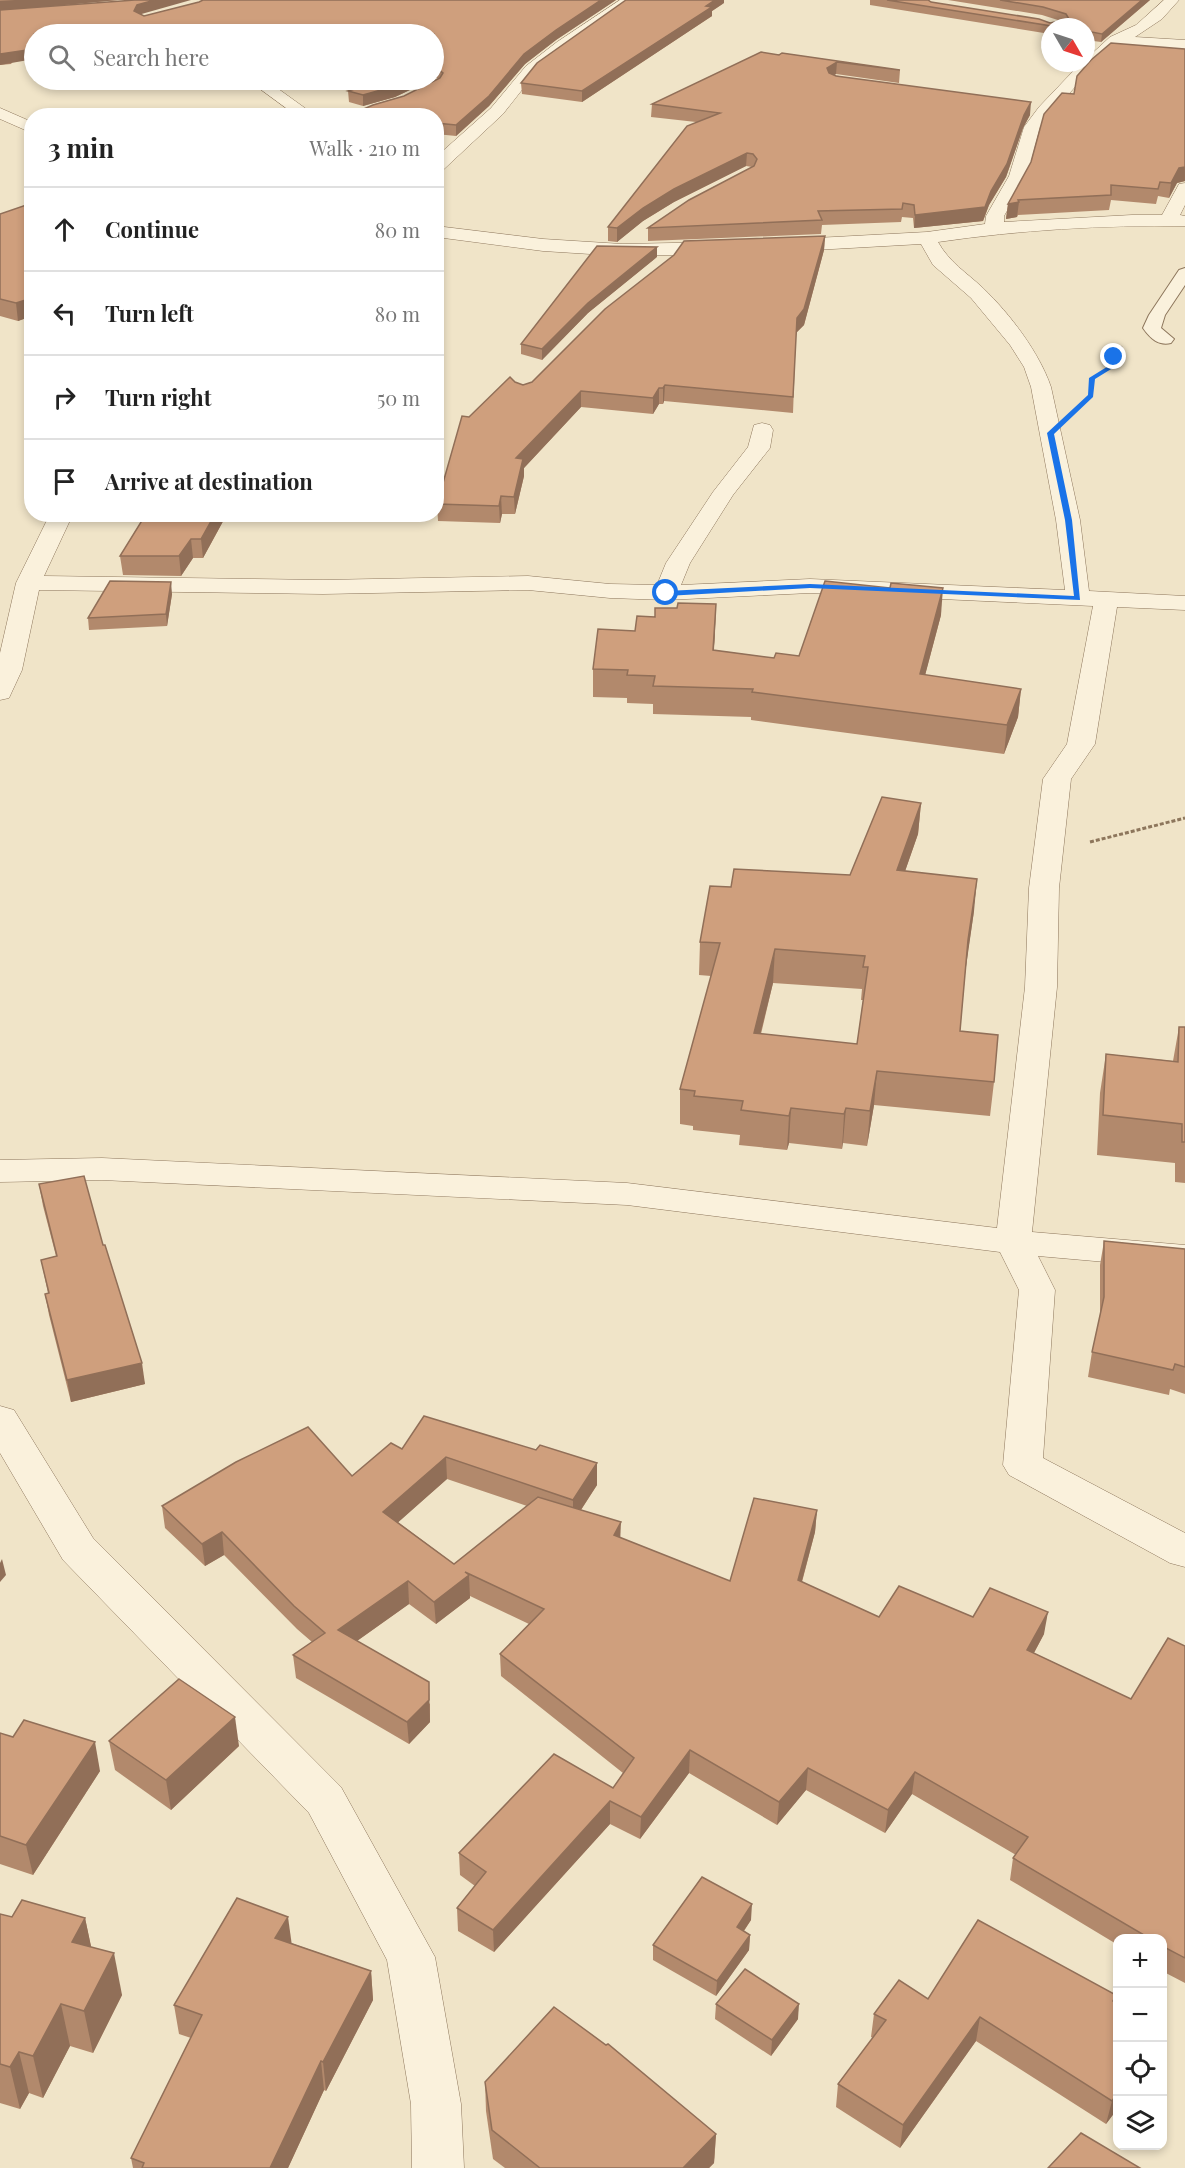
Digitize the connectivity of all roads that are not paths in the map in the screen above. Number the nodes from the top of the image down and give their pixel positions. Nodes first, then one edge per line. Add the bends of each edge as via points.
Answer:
1 (630, 0) edge
2 (1172, 0) edge
3 (1096, 38) edge
4 (1117, 40) junction
5 (1185, 45) edge
6 (270, 90) edge
7 (1022, 106) edge
8 (296, 108) edge
9 (1045, 110) junction
10 (0, 113) edge
11 (24, 124) edge
12 (444, 159) edge
13 (1185, 188) edge
14 (1177, 221) edge
15 (994, 228) junction
16 (444, 232) edge
17 (640, 233) dead end
18 (927, 238) junction
19 (760, 246) edge
20 (737, 247) edge
21 (678, 249) junction
22 (622, 250) junction
23 (657, 271) edge
24 (1185, 273) edge
25 (1158, 334) road end
26 (762, 430) dead end
27 (58, 522) edge
28 (28, 583) junction
29 (666, 593) junction
30 (1092, 599) junction
31 (1185, 603) edge
32 (3, 675) edge
33 (0, 1171) edge
34 (1013, 1242) junction
35 (1185, 1257) edge
36 (0, 1420) edge
37 (1185, 1552) edge
38 (438, 2168) edge

1 - 12 street via 531,69 498,111
2 - 4 street via 1140,28
3 - 4 street
4 - 5 street
4 - 9 street
6 - 8 street
7 - 9 street
9 - 15 street via 1032,126 1018,176 995,216
10 - 11 street
13 - 14 street
14 - 15 street
15 - 18 street
16 - 22 street
17 - 22 street
18 - 19 street
18 - 30 street via 940,261 978,294 1034,367 1068,520
20 - 21 street
21 - 22 street
21 - 23 street
24 - 25 lane via 1157,315
26 - 29 street via 759,448 724,492 678,562
27 - 28 street
28 - 29 street via 323,587 528,583
28 - 32 street
29 - 30 street via 810,586
30 - 31 street
30 - 34 street via 1081,744 1057,779 1044,888 1041,987
33 - 34 street via 102,1170 627,1194
34 - 35 street
34 - 37 street via 1037,1290 1023,1464
36 - 38 street via 78,1549 325,1800 411,1957 436,2104

